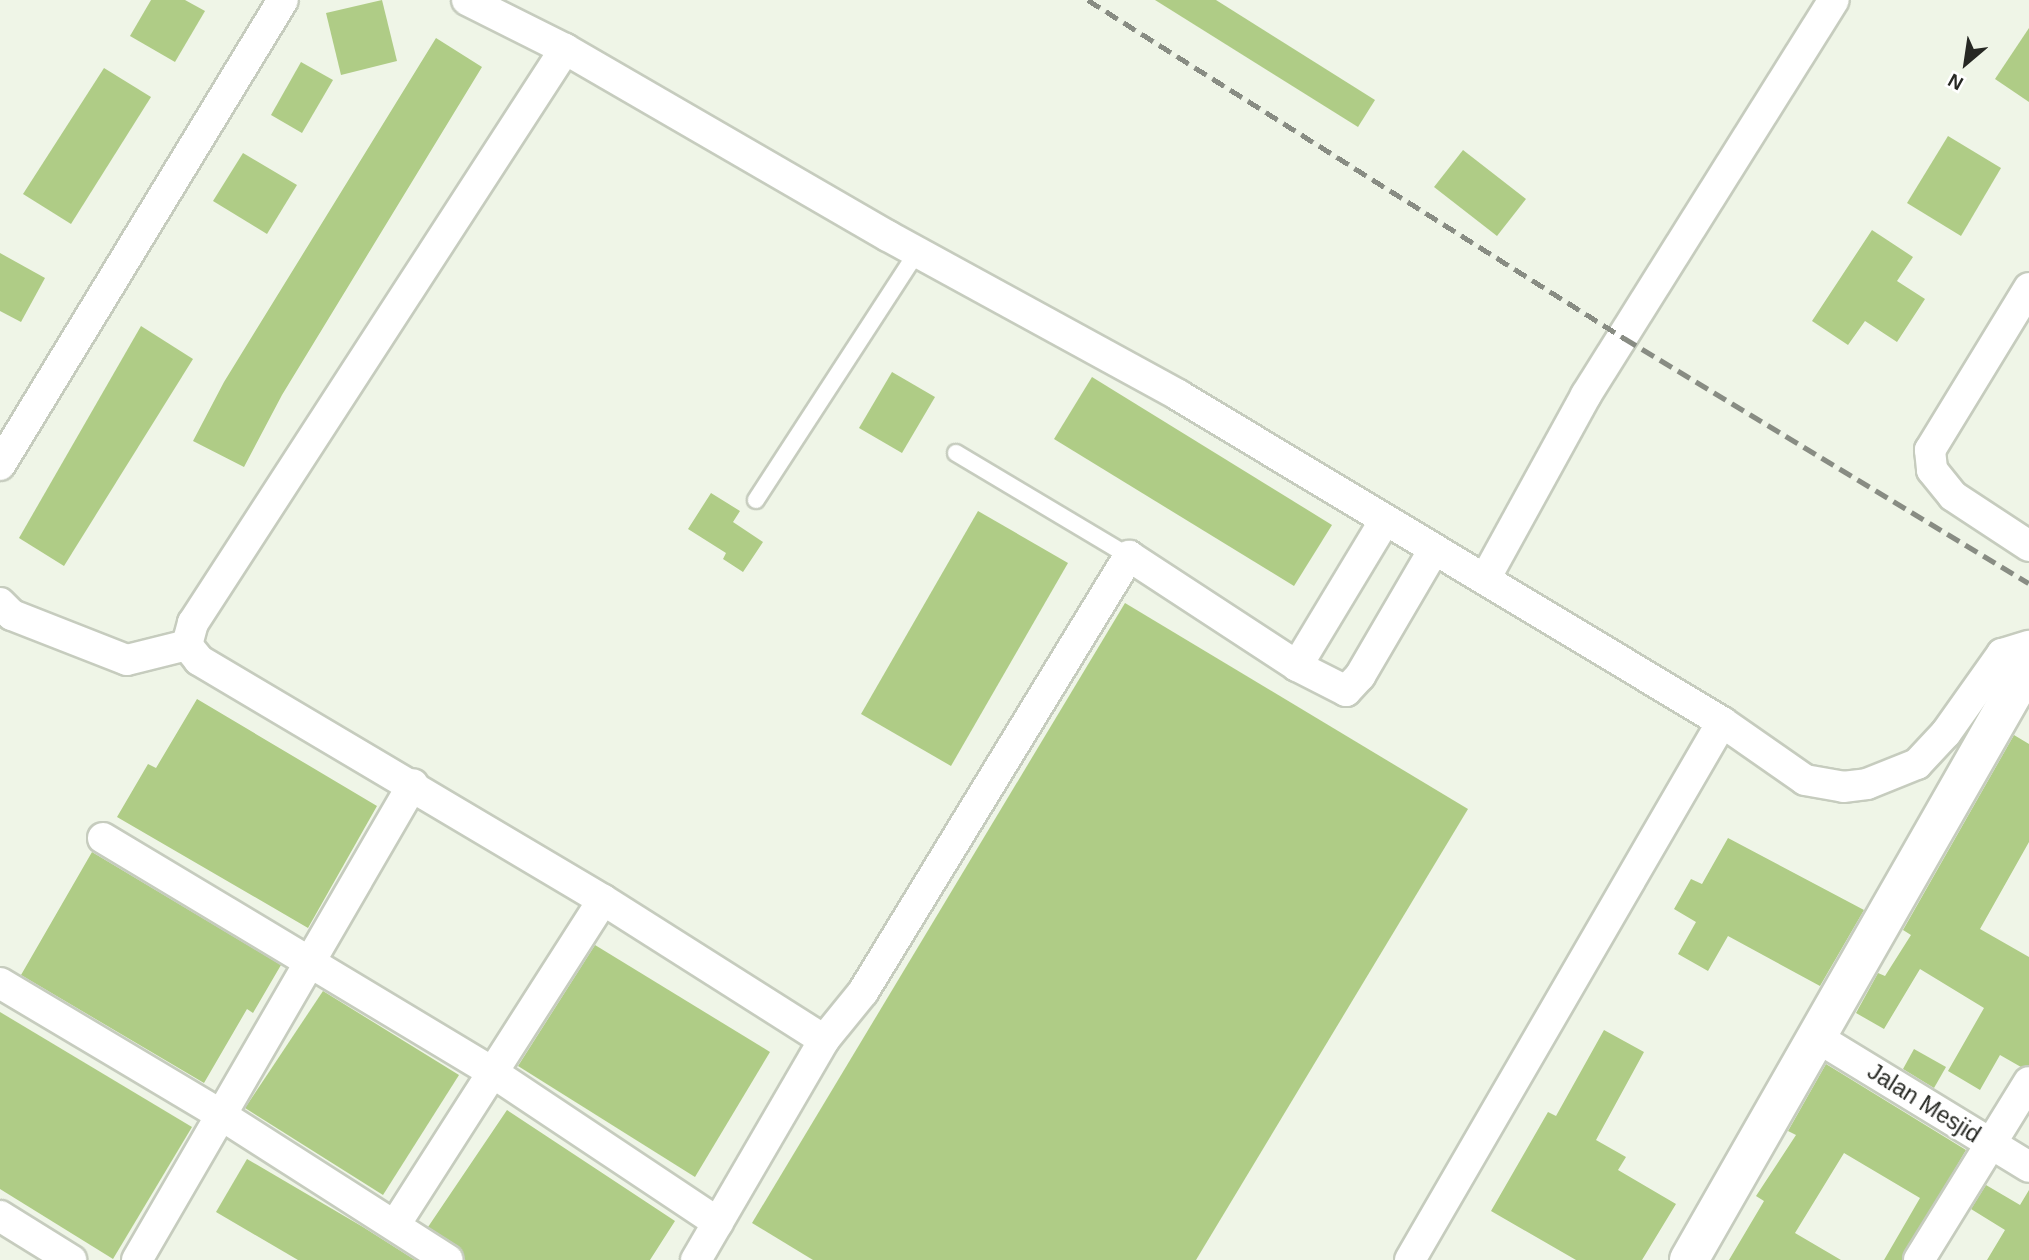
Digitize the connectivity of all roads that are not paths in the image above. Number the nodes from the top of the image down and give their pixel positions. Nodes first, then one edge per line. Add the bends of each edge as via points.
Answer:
1 (283, 0) edge
2 (467, 0) edge
3 (1834, 0) edge
4 (565, 49) junction
5 (917, 252) junction
6 (2029, 288) edge
7 (956, 453) dead end
8 (0, 465) edge
9 (756, 500) dead end
10 (1384, 522) junction
11 (2029, 546) edge
12 (1433, 551) junction
13 (1129, 556) junction
14 (1485, 579) junction
15 (0, 603) edge
16 (187, 645) junction
17 (2029, 646) edge
18 (2029, 665) edge
19 (1297, 666) junction
20 (1722, 722) junction
21 (412, 784) junction
22 (103, 838) dead end
23 (603, 900) junction
24 (310, 960) junction
25 (0, 983) edge
26 (1818, 1038) junction
27 (824, 1040) junction
28 (495, 1074) junction
29 (2029, 1082) edge
30 (221, 1115) junction
31 (1990, 1143) junction
32 (2029, 1167) edge
33 (0, 1216) edge
34 (718, 1223) junction
35 (395, 1225) junction
36 (71, 1260) edge
37 (137, 1260) edge
38 (448, 1260) edge
39 (696, 1260) edge
40 (1410, 1260) edge
41 (1689, 1260) edge
42 (1919, 1260) edge

1 - 8 street
2 - 4 street
3 - 14 street via 1586,395
4 - 5 street
4 - 16 street via 193,623
5 - 9 lane
5 - 10 street via 1178,395
6 - 11 street via 1930,450 1932,470 1953,496
7 - 13 lane
10 - 12 street
10 - 19 street
12 - 14 street
12 - 19 street via 1346,691
13 - 19 street
13 - 27 street via 863,992
14 - 20 street
15 - 16 street via 12,615 127,660
16 - 21 street via 199,660
17 - 20 street via 2002,654 1946,733 1917,764 1867,784 1843,787 1805,780
18 - 26 street
20 - 40 street
21 - 23 street
21 - 24 street
22 - 24 street
23 - 27 street
23 - 28 street
24 - 28 street
24 - 30 street
25 - 30 street
26 - 31 street, Jalan Mesjid
26 - 41 street
27 - 34 street
28 - 34 street
28 - 35 street
29 - 31 street
30 - 35 street
30 - 37 street
31 - 32 street, Jalan Mesjid
31 - 42 street
33 - 36 street
34 - 39 street
35 - 38 street

